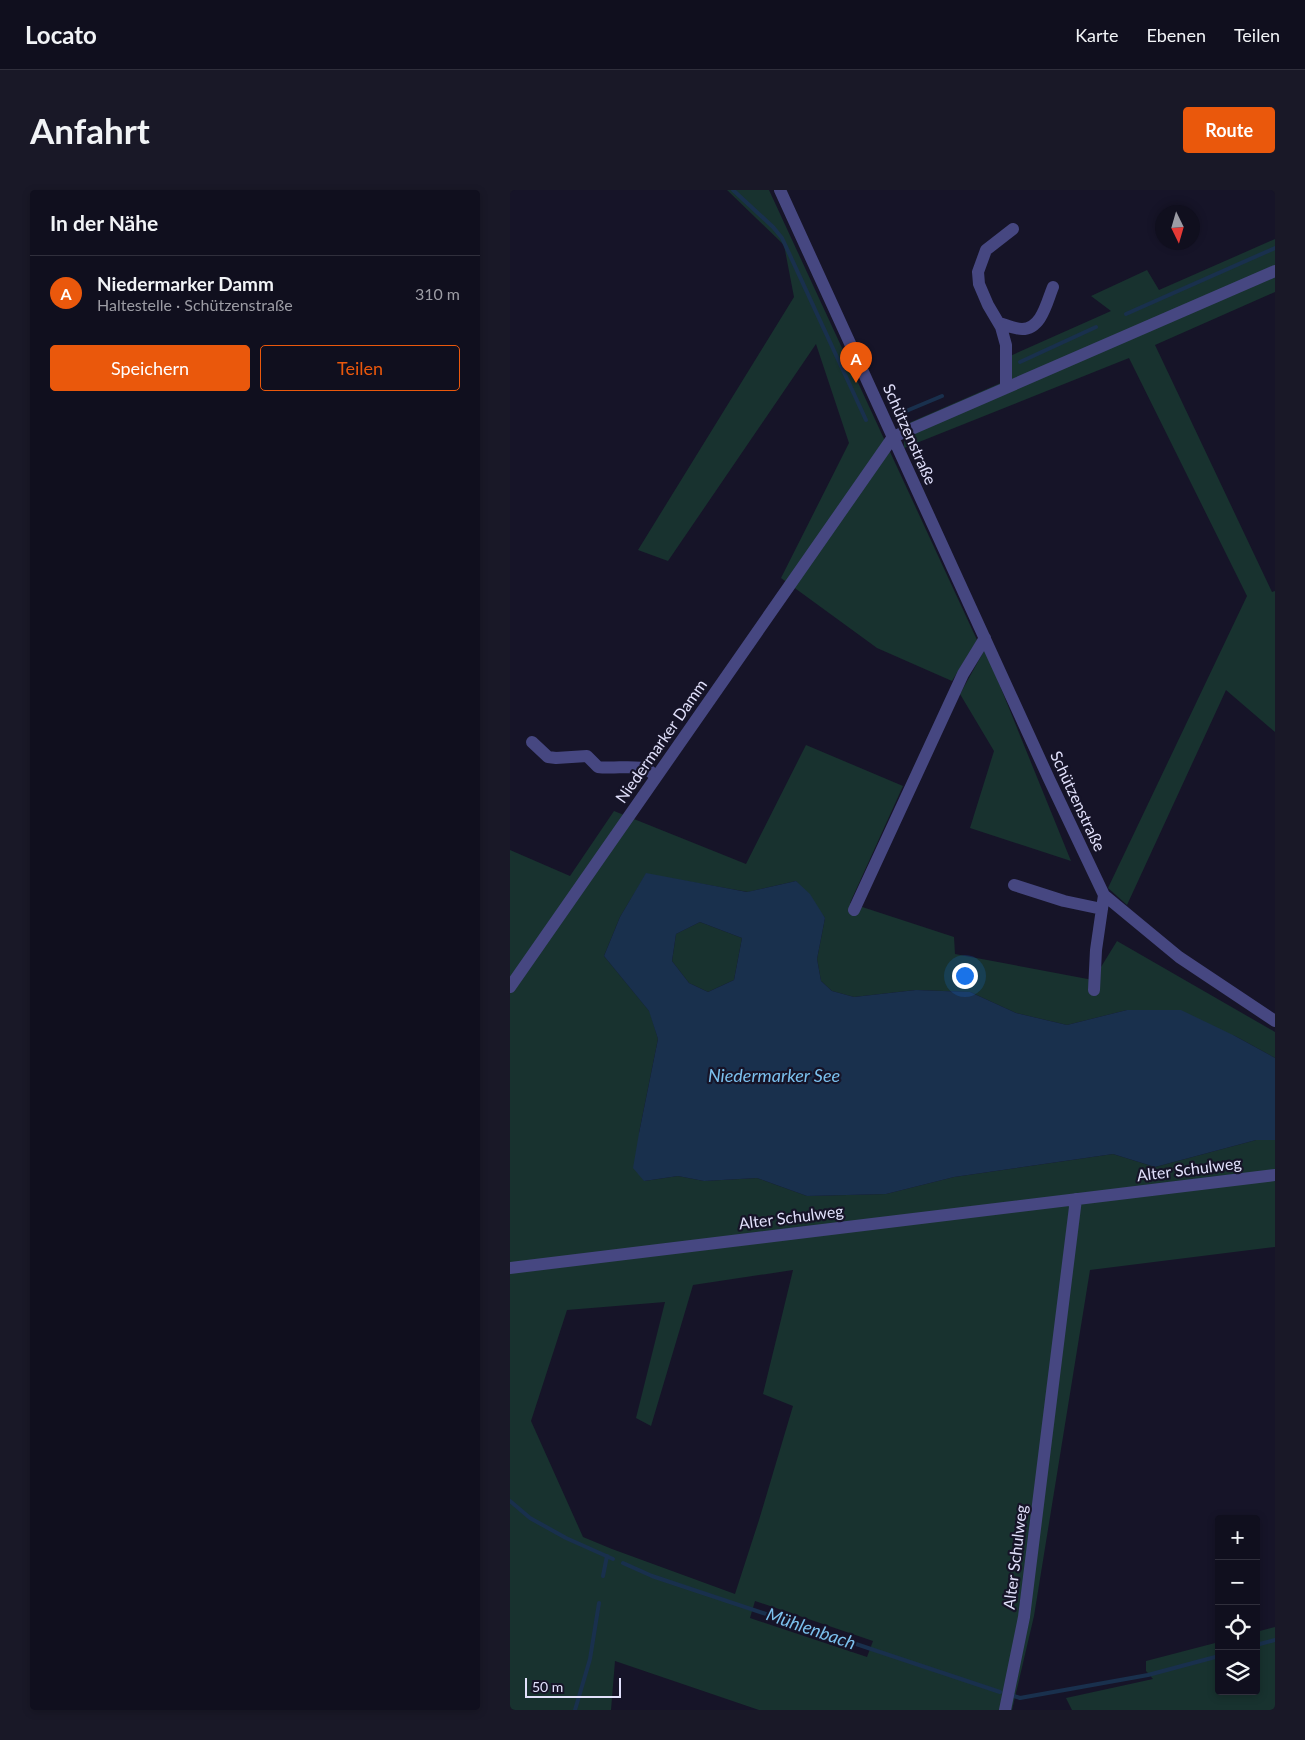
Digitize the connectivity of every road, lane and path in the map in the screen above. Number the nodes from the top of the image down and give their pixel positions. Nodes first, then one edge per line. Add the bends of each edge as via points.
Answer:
1 (780, 190) edge
2 (1013, 229) dead end
3 (1275, 271) edge
4 (1053, 286) dead end
5 (999, 324) junction
6 (1006, 388) junction
7 (893, 437) junction
8 (985, 638) junction
9 (532, 742) dead end
10 (656, 777) junction
11 (1014, 885) dead end
12 (1104, 895) junction
13 (1102, 909) junction
14 (854, 910) dead end
15 (510, 987) edge
16 (1094, 990) dead end
17 (1275, 1021) edge
18 (1275, 1175) edge
19 (1076, 1199) junction
20 (510, 1268) edge
21 (1005, 1710) edge

1 - 7 street, Schützenstraße
2 - 5 street via 986,250 978,272 979,284
3 - 6 street
4 - 5 street via 1038,322 1030,328
5 - 6 street via 1006,345
6 - 7 street
7 - 8 street, Schützenstraße
7 - 10 street, Niedermarker Damm
8 - 12 street, Schützenstraße
8 - 14 street via 963,674
9 - 10 street via 548,757 587,756 598,768 634,767 646,769
10 - 15 street, Niedermarker Damm
11 - 13 street
12 - 13 street
12 - 17 street, Schützenstraße via 1179,957
13 - 16 street
18 - 19 street, Alter Schulweg
19 - 20 street, Alter Schulweg
19 - 21 street, Alter Schulweg via 1024,1618

